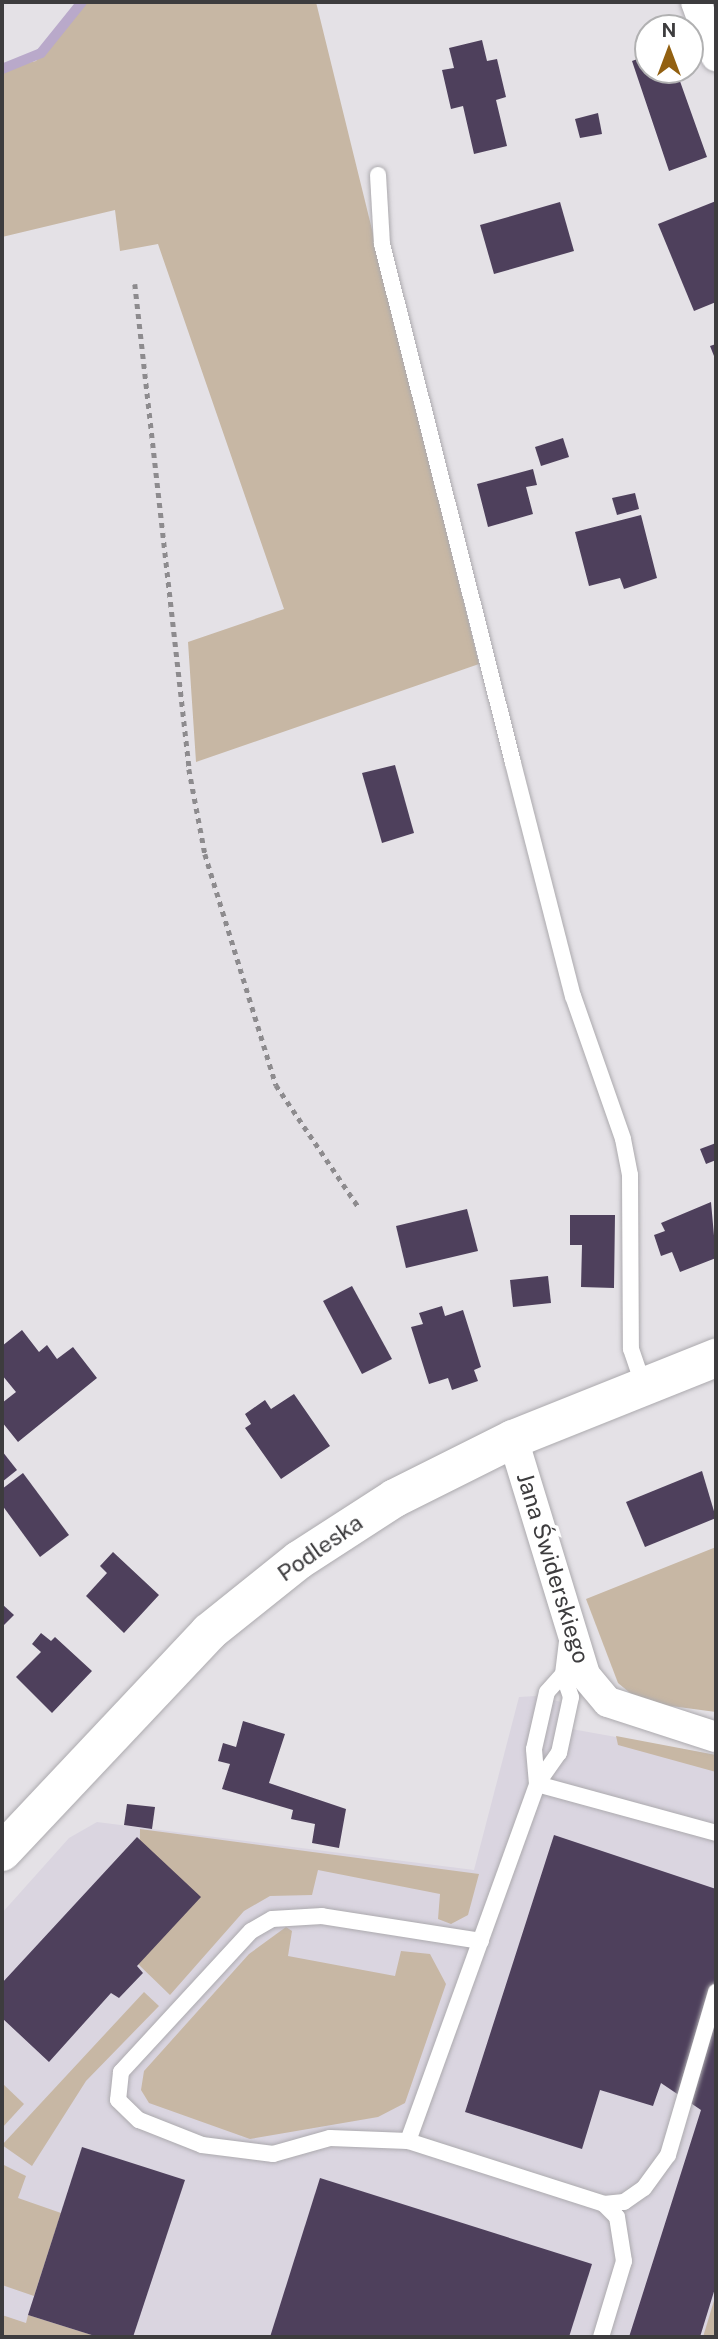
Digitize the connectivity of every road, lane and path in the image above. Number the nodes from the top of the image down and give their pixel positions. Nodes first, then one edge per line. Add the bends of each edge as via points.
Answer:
1 (696, 2) edge
2 (716, 56) edge
3 (378, 175) dead end
4 (135, 284) dead end
5 (358, 1206) dead end
6 (716, 1358) edge
7 (644, 1387) junction
8 (513, 1440) junction
9 (570, 1618) junction
10 (563, 1674) junction
11 (716, 1737) edge
12 (537, 1784) junction
13 (716, 1833) edge
14 (5, 1842) edge
15 (481, 1941) junction
16 (716, 1992) edge
17 (408, 2141) junction
18 (604, 2204) junction
19 (601, 2337) edge

1 - 2 street
3 - 7 lane via 382,244 556,932 623,1139 630,1175 631,1349
4 - 5 path via 189,769 205,854 276,1085
6 - 7 street, Podleska
7 - 8 street, Podleska
8 - 9 street, Jana Świderskiego
8 - 14 street, Podleska via 395,1498 239,1608
9 - 10 lane
9 - 11 street, Jana Świderskiego via 585,1675 608,1702
10 - 12 lane via 547,1692 534,1749
10 - 12 lane via 571,1697 565,1729 559,1753
12 - 13 lane
12 - 15 lane
15 - 17 lane
15 - 17 lane via 322,1916 272,1919 251,1931 121,2072 115,2086 124,2110 202,2145 274,2154 330,2137
16 - 18 lane via 668,2155 644,2188 624,2202
17 - 18 lane
18 - 19 lane via 617,2217 624,2261

